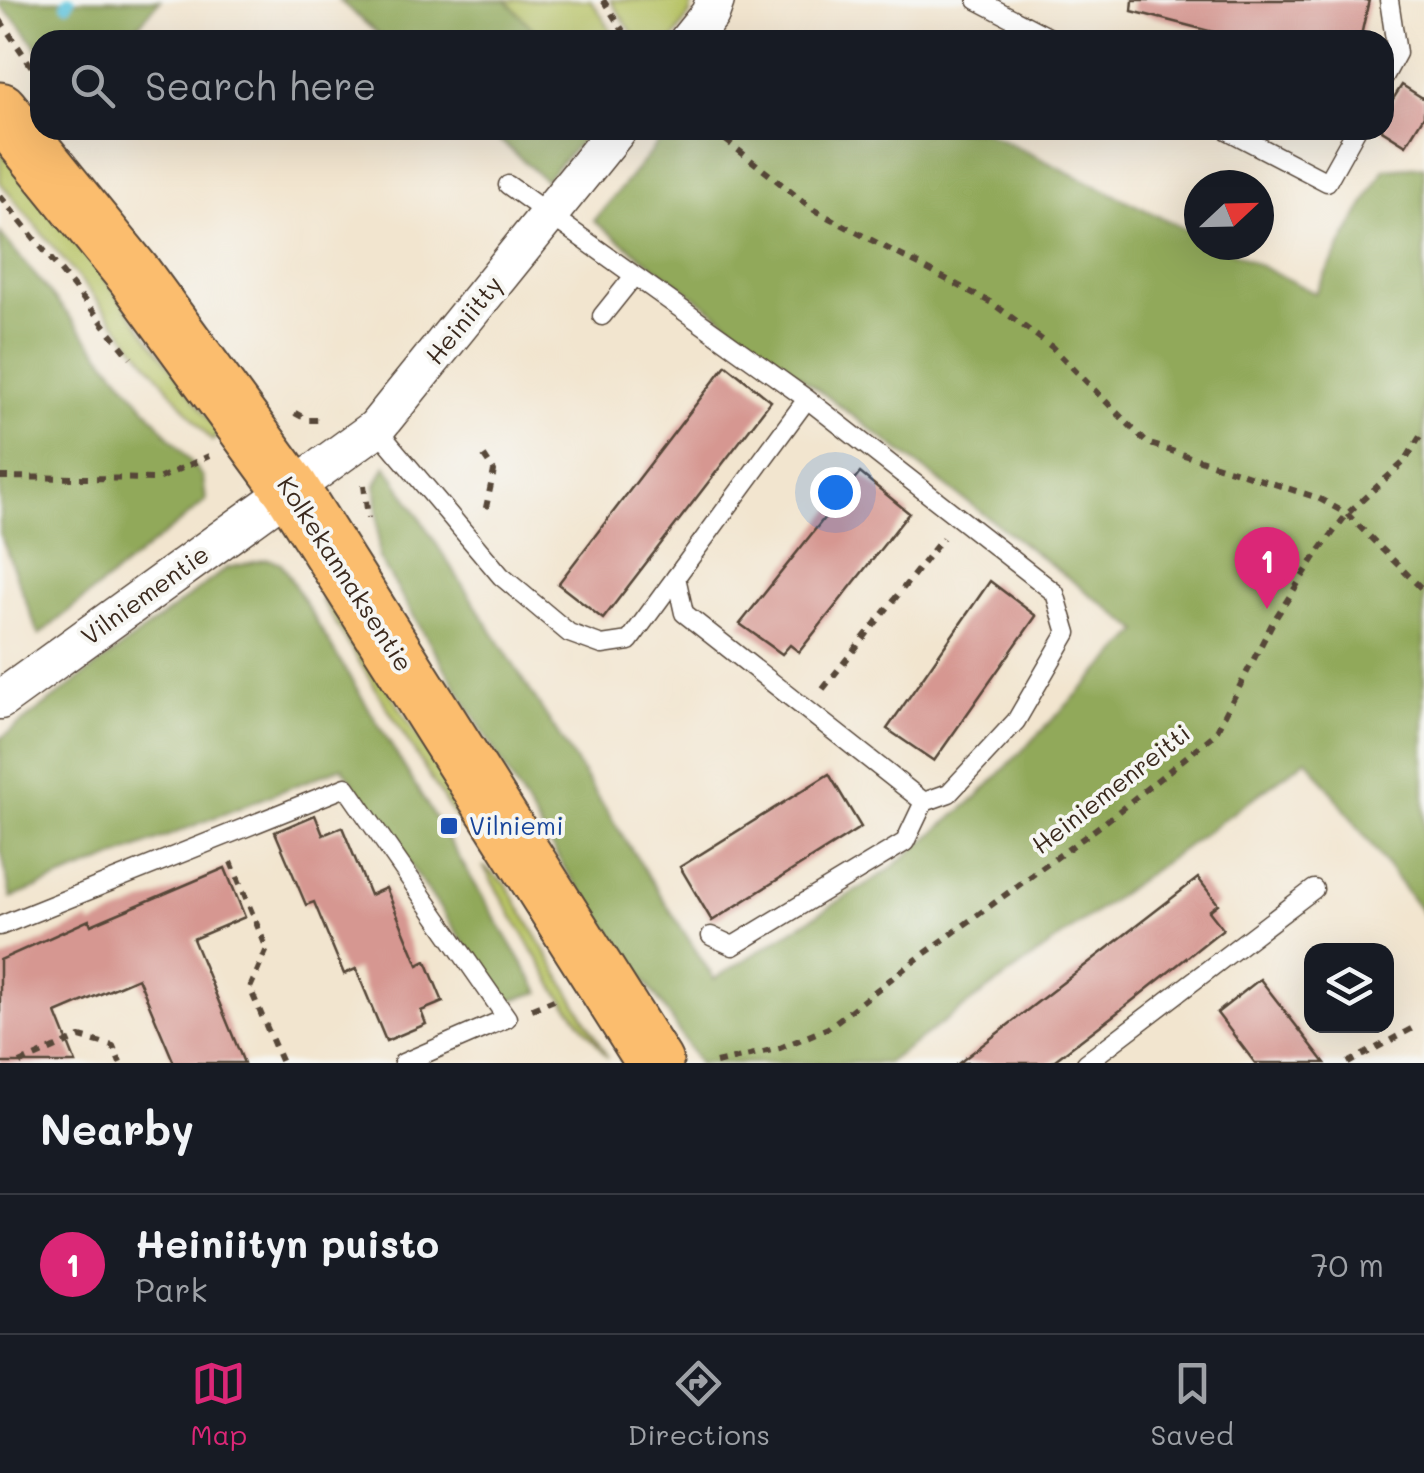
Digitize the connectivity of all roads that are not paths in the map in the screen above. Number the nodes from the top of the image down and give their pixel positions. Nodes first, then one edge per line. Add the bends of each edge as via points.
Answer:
1 (715, 0) edge
2 (976, 0) edge
3 (1389, 0) edge
4 (697, 30) edge
5 (1034, 30) edge
6 (1393, 30) edge
7 (0, 110) edge
8 (609, 140) edge
9 (1247, 140) edge
10 (1350, 140) edge
11 (508, 185) dead end
12 (549, 215) junction
13 (634, 276) junction
14 (602, 316) dead end
15 (808, 399) junction
16 (376, 428) junction
17 (291, 489) junction
18 (676, 577) junction
19 (0, 700) edge
20 (924, 802) junction
21 (1314, 889) dead end
22 (0, 926) edge
23 (710, 936) dead end
24 (1096, 1060) edge
25 (403, 1063) edge
26 (654, 1063) edge

1 - 4 street
2 - 5 lane
3 - 6 lane
7 - 17 main road, Kolkekannaksentie via 135,276
8 - 12 street, Heiniitty
9 - 10 lane via 1327,182
11 - 12 lane
12 - 13 lane
12 - 16 street, Heiniitty
13 - 14 lane
13 - 15 lane
15 - 18 lane
15 - 20 lane via 1055,592 1067,633 1016,721 949,793
16 - 17 street, Heiniitty
16 - 18 lane via 501,576 569,633 602,645 628,641
17 - 19 street, Vilniementie
17 - 26 main road, Kolkekannaksentie
18 - 20 lane via 684,613
20 - 23 lane via 906,842 733,946
21 - 24 lane
22 - 25 lane via 346,787 508,1018

